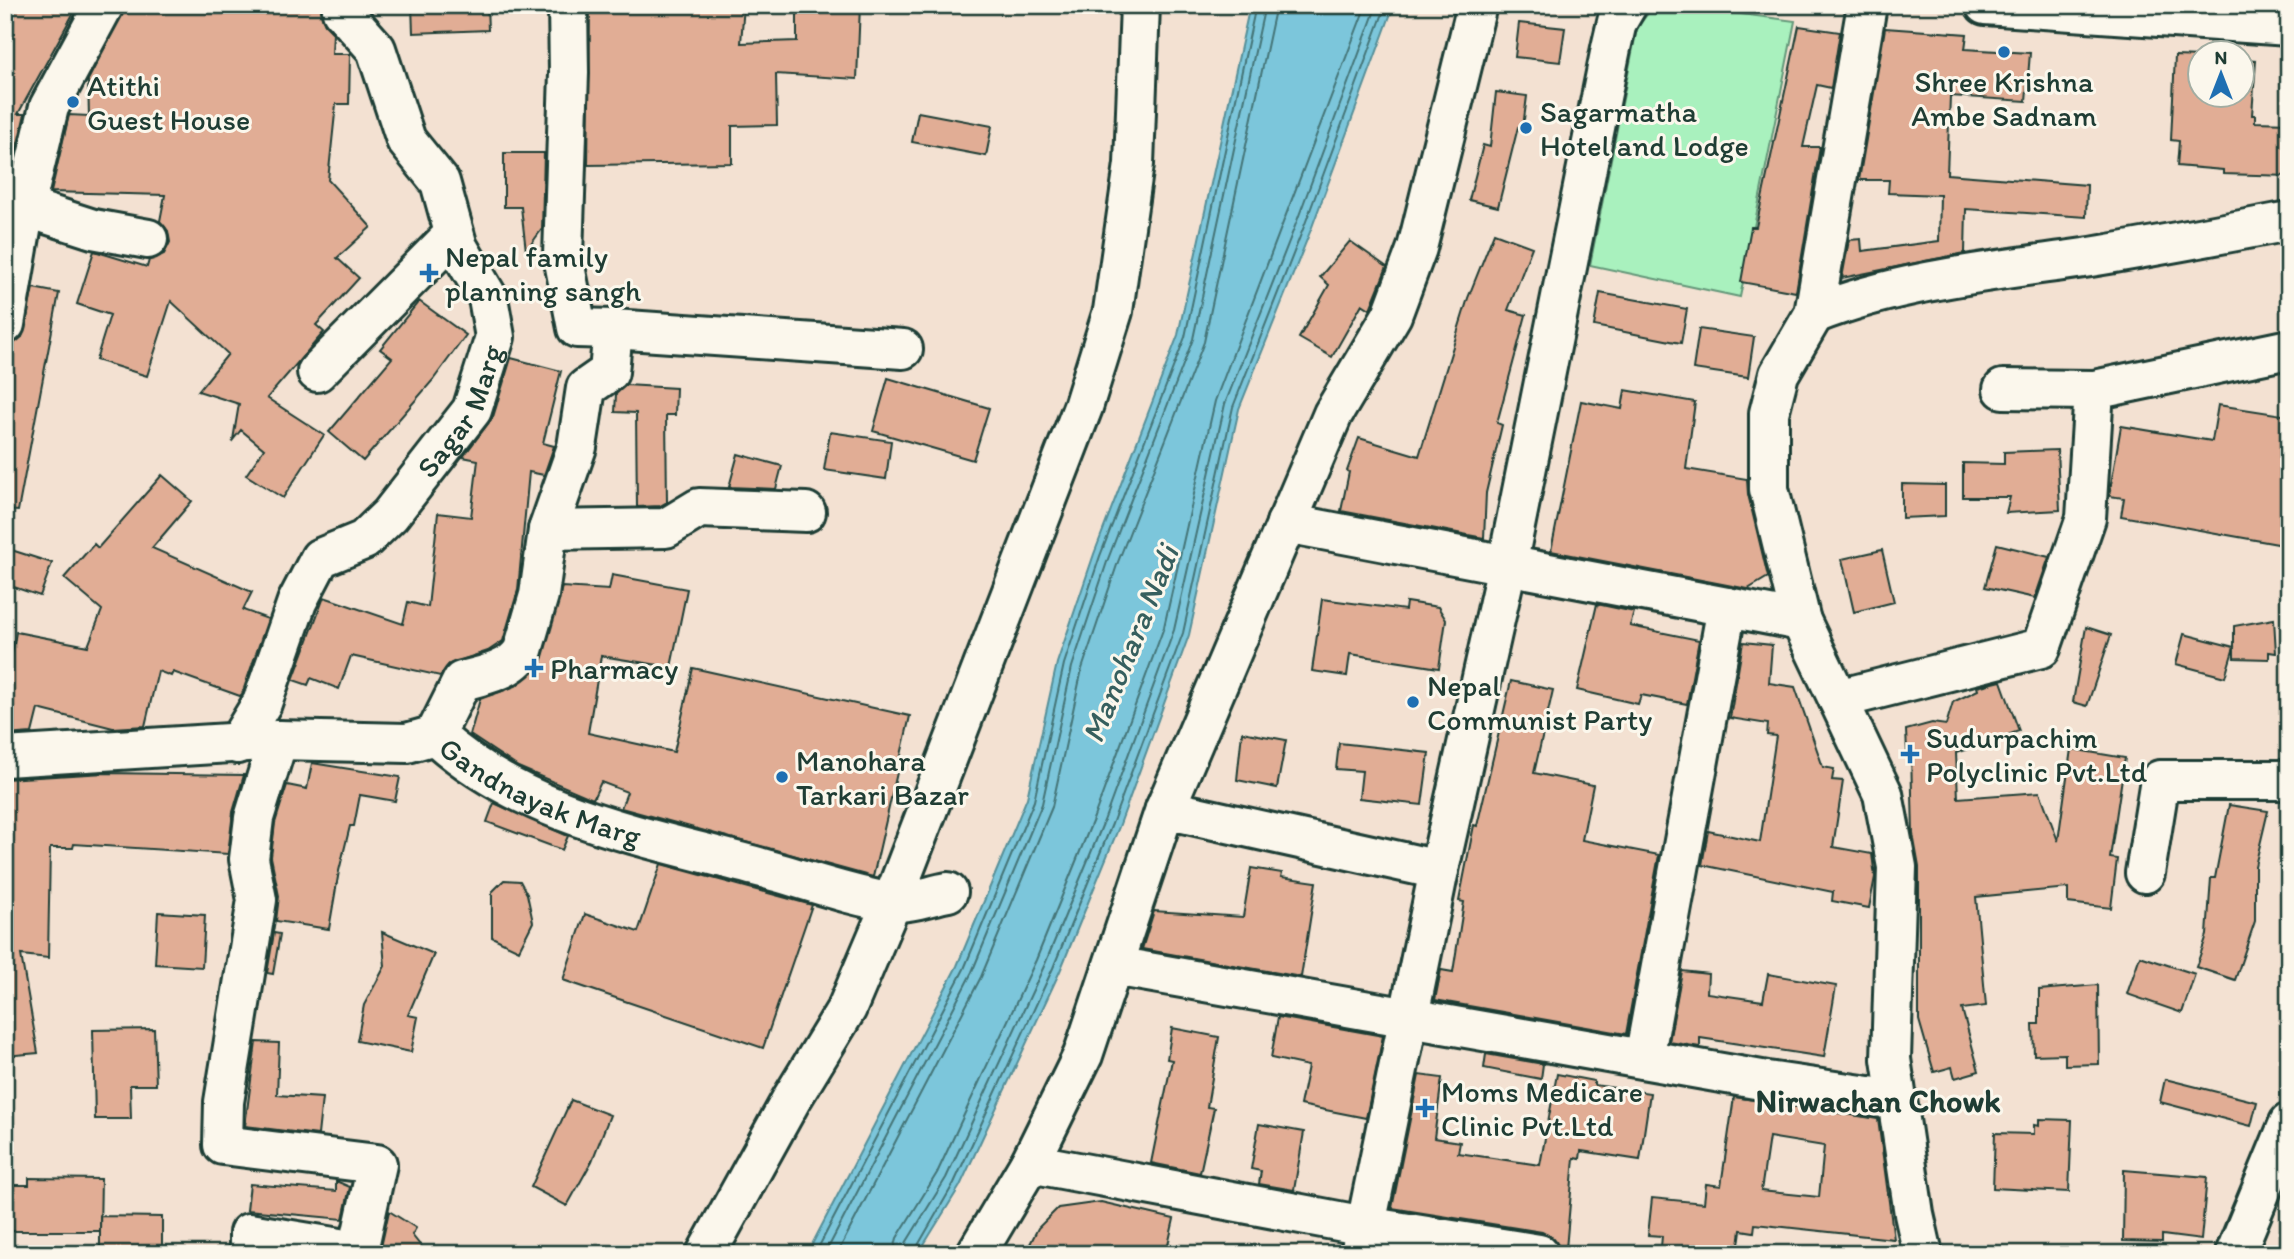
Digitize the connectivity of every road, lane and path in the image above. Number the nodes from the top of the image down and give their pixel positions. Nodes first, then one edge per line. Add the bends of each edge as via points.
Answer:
1 (104, 5) edge
2 (342, 5) edge
3 (568, 5) edge
4 (1140, 5) edge
5 (1477, 5) edge
6 (1627, 5) edge
7 (1867, 5) edge
8 (1985, 5) edge
9 (2289, 26) edge
10 (25, 207) junction
11 (2289, 221) edge
12 (454, 234) junction
13 (148, 239) dead end
14 (1814, 314) junction
15 (5, 324) edge
16 (613, 329) junction
17 (903, 349) dead end
18 (2289, 349) edge
19 (317, 372) dead end
20 (2003, 389) dead end
21 (2094, 390) junction
22 (806, 512) dead end
23 (1286, 523) junction
24 (548, 530) junction
25 (1507, 566) junction
26 (1727, 607) junction
27 (1801, 621) junction
28 (1838, 699) junction
29 (435, 735) junction
30 (278, 740) junction
31 (237, 744) junction
32 (5, 757) edge
33 (2289, 780) edge
34 (1165, 808) junction
35 (1439, 870) junction
36 (2145, 873) dead end
37 (948, 891) dead end
38 (892, 902) junction
39 (1114, 966) junction
40 (1408, 1020) junction
41 (1644, 1059) junction
42 (1896, 1100) junction
43 (2289, 1123) edge
44 (1030, 1163) junction
45 (1363, 1240) edge
46 (249, 1254) edge
47 (706, 1254) edge
48 (976, 1254) edge
49 (1539, 1254) edge
50 (1923, 1254) edge
51 (2235, 1254) edge

1 - 10 street via 49,107
2 - 12 street, Sagar Marg via 342,11 376,49 406,140 440,182
3 - 16 street via 563,256 577,328
4 - 38 street via 1134,164 1113,311 1083,407
5 - 23 street via 1417,248 1391,314 1333,414
6 - 25 street via 1611,48
7 - 14 street
8 - 9 street
10 - 13 street via 93,229
10 - 15 street
11 - 14 street via 2125,252 1923,281 1858,297
12 - 19 street
12 - 31 street, Sagar Marg via 488,298 495,337 472,411 390,515 364,540 320,558 298,602 262,703
14 - 27 street via 1779,374 1769,413 1769,489
16 - 17 street
16 - 24 street via 609,372 586,388 577,447
18 - 21 street
20 - 21 street
21 - 28 street via 2086,518 2041,648
22 - 24 street via 699,508 666,528
23 - 25 street
23 - 34 street
24 - 29 street via 539,595 520,656 490,675 462,681
25 - 26 street
25 - 35 street
26 - 27 street
26 - 41 street
27 - 28 street
28 - 42 street via 1882,794 1897,867 1891,1059
29 - 30 street, Gandnayak Marg via 407,743
29 - 38 street, Gandnayak Marg via 495,780 553,809
30 - 31 street, Gandnayak Marg
30 - 46 street via 254,818 249,859 257,900 224,1102 223,1145 377,1164 358,1251 249,1233
31 - 32 street, Gandnayak Marg
33 - 36 street via 2160,780
34 - 35 street
34 - 39 street
35 - 40 street
37 - 38 street, Gandnayak Marg
38 - 47 street via 847,1007
39 - 40 street
39 - 44 street via 1083,1055
40 - 41 street
40 - 45 street
41 - 42 street
42 - 50 street
43 - 51 street
44 - 45 street
44 - 48 street
45 - 49 street

